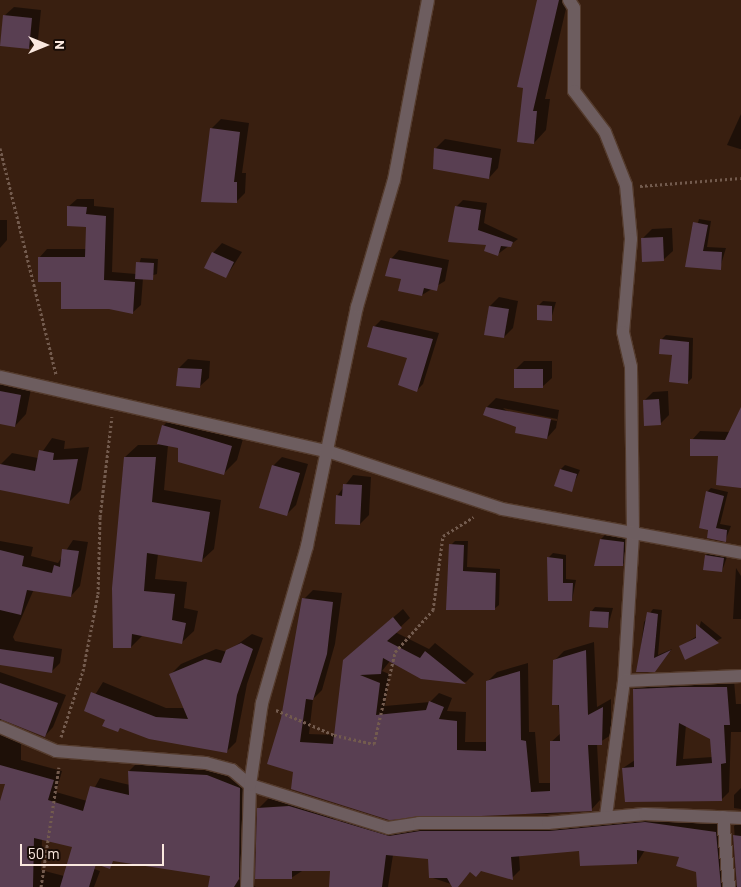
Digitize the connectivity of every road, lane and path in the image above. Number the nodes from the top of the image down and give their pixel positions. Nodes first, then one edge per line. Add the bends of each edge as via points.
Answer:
1 (428, 0) edge
2 (569, 0) edge
3 (0, 148) edge
4 (741, 178) edge
5 (626, 185) junction
6 (0, 377) edge
7 (61, 390) junction
8 (114, 404) junction
9 (327, 451) junction
10 (491, 505) junction
11 (633, 535) junction
12 (741, 553) edge
13 (741, 676) edge
14 (624, 681) junction
15 (262, 703) junction
16 (0, 726) edge
17 (56, 751) junction
18 (250, 785) junction
19 (606, 816) junction
20 (723, 817) junction
21 (741, 818) edge
22 (41, 887) edge
23 (248, 887) edge
24 (729, 887) edge

1 - 9 street via 394,180 357,308
2 - 5 street via 574,8 574,91 605,132
3 - 7 path via 40,323
4 - 5 path via 657,188
5 - 11 street via 631,239 622,332 631,367
6 - 7 street
7 - 8 street
8 - 9 street
8 - 17 path via 100,517 98,594 83,671
9 - 10 street
9 - 15 street via 307,546
10 - 11 street
10 - 15 path via 443,536 433,610 395,652 374,744 334,735
11 - 12 street
11 - 14 street
13 - 14 street
14 - 19 street
15 - 18 street
16 - 17 street
17 - 18 street via 115,759 184,758 232,770
17 - 22 path via 60,761
18 - 19 street via 388,828 419,822 538,823
18 - 23 street
19 - 20 street
20 - 21 street
20 - 24 street

